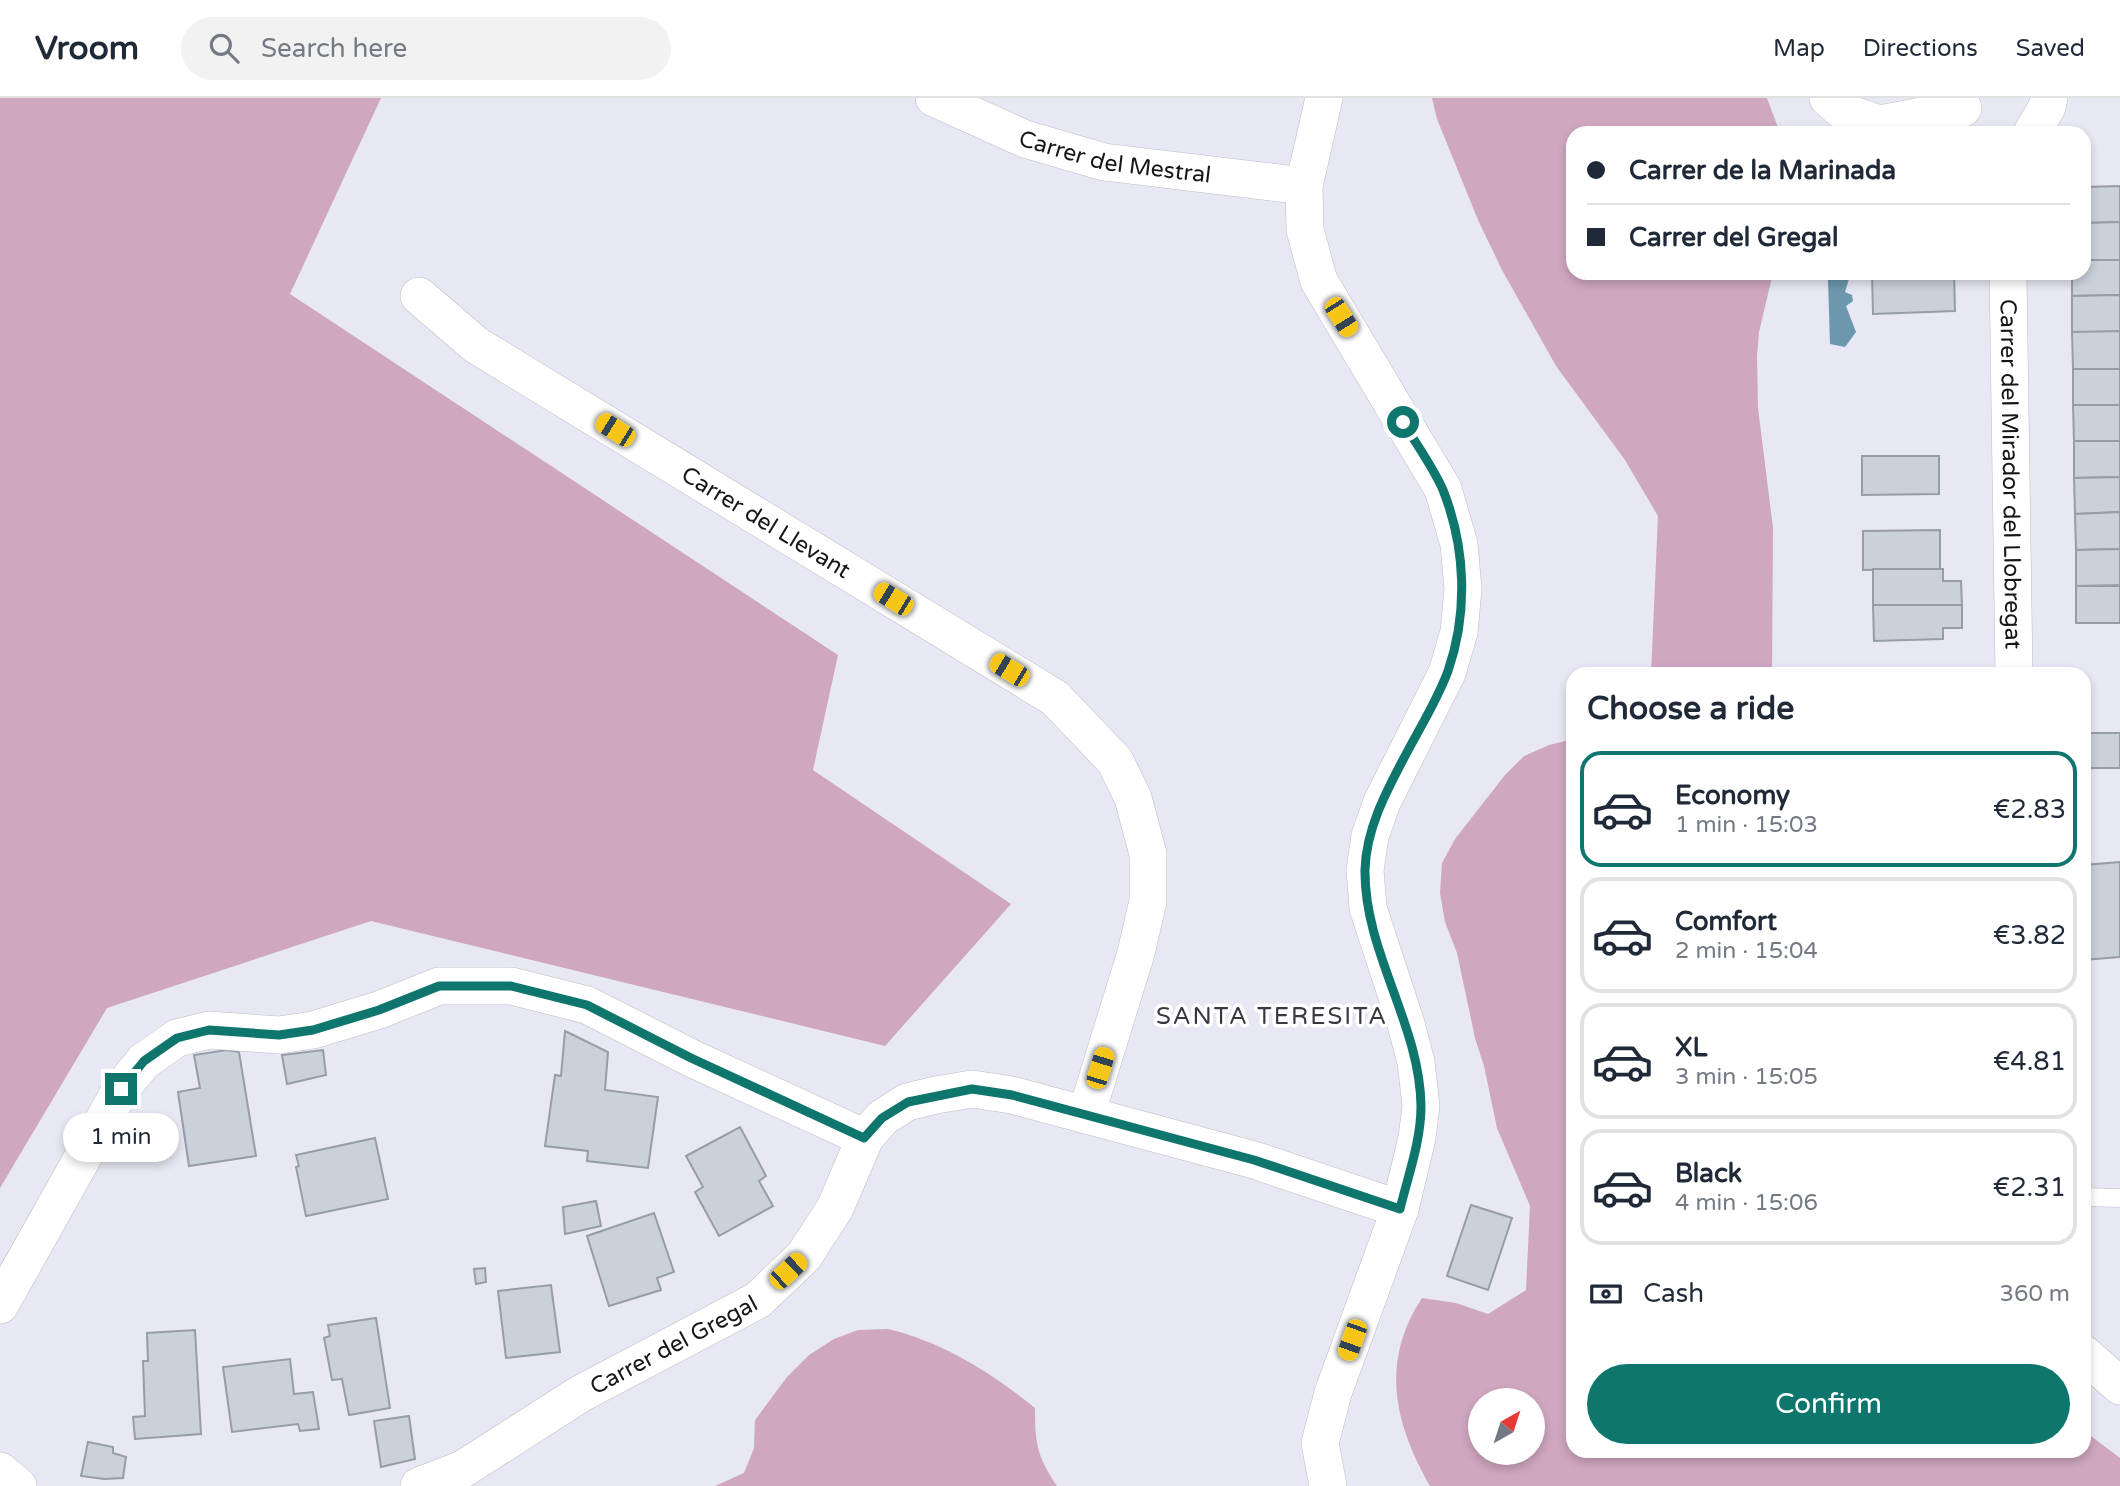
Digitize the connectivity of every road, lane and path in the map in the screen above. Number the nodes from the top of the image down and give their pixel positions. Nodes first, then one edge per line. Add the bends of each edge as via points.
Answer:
1 (934, 98) edge
2 (1324, 98) edge
3 (1828, 98) edge
4 (2049, 98) edge
5 (1962, 113) edge
6 (1884, 126) edge
7 (1900, 126) edge
8 (2036, 126) edge
9 (1304, 186) junction
10 (2008, 280) edge
11 (419, 296) dead end
12 (2014, 667) edge
13 (1086, 1115) junction
14 (864, 1138) junction
15 (2091, 1197) edge
16 (2120, 1198) edge
17 (1400, 1209) junction
18 (0, 1305) edge
19 (2091, 1360) edge
20 (2120, 1386) edge
21 (0, 1471) edge
22 (18, 1486) edge
23 (419, 1486) edge
24 (1328, 1486) edge

1 - 9 street, Carrer del Mestral via 1025,139 1104,162
2 - 9 street
3 - 6 street via 1844,113
4 - 8 street
5 - 7 street
9 - 17 street via 1305,230 1319,281 1443,489 1458,544 1463,589 1459,632 1447,673 1382,802 1365,870 1368,908 1406,1024 1421,1106
10 - 12 street, Carrer del Mirador del Llobregat
11 - 13 street, Carrer del Llevant via 475,345 1055,698 1115,761 1133,798 1148,854 1148,901
13 - 14 street, Carrer del Gregal via 972,1089 908,1102 882,1118
13 - 17 street, Carrer del Gregal via 1254,1160
14 - 18 street via 587,1005 511,986 439,986 379,1010 302,1032 209,1030 177,1038 144,1061 121,1089
14 - 23 street, Carrer del Gregal via 835,1208 804,1256 758,1300 580,1394 463,1469
15 - 16 lane
17 - 24 street via 1333,1393 1320,1443
19 - 20 street
21 - 22 street

